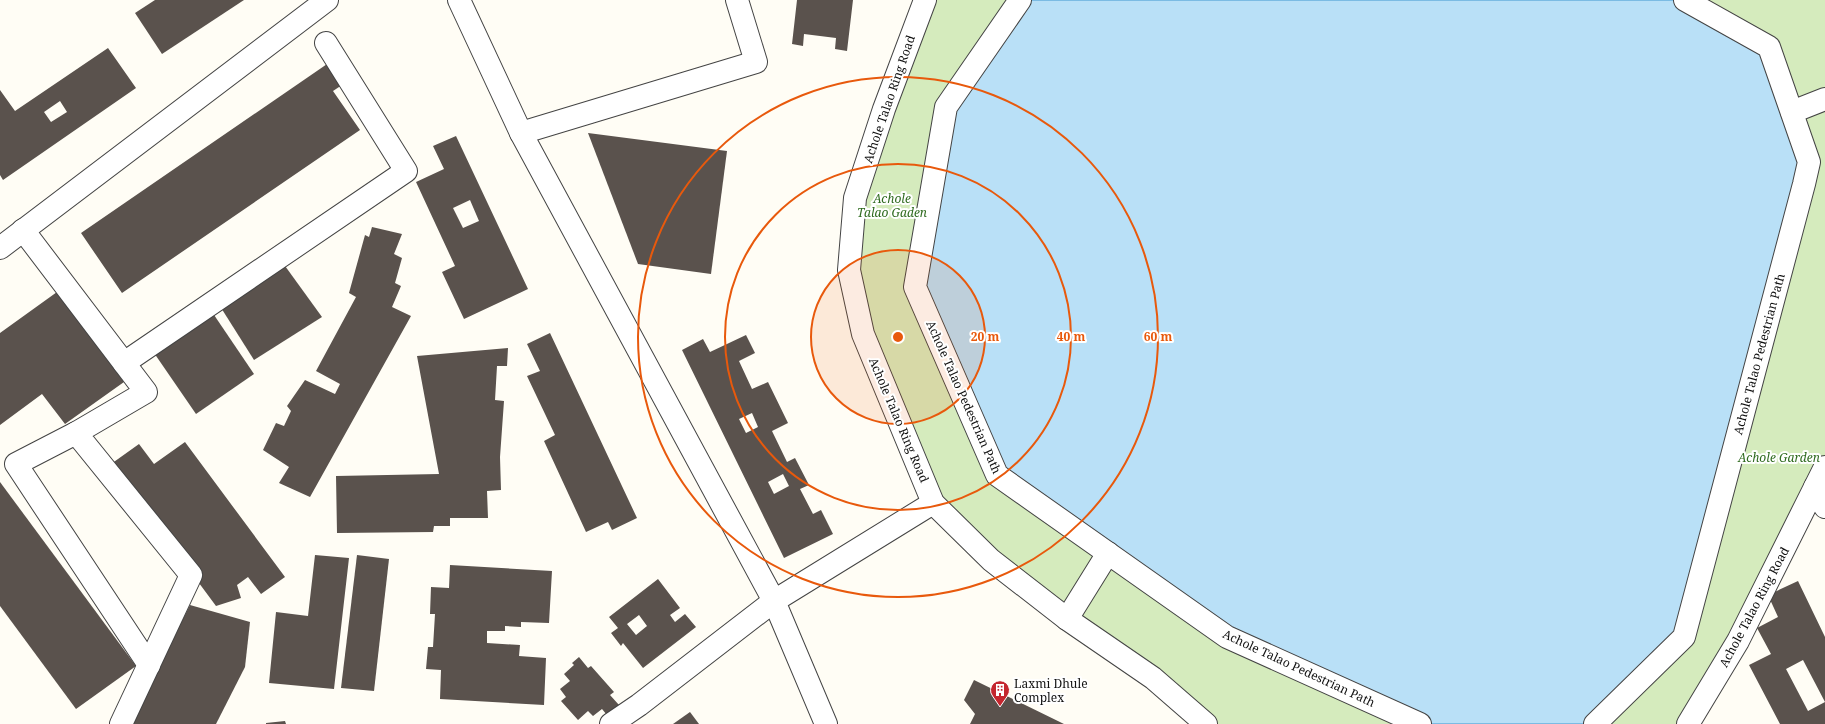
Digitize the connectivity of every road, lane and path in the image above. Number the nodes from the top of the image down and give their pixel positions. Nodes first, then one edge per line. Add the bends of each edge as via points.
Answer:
1 (327, 0) edge
2 (459, 0) edge
3 (736, 0) edge
4 (925, 0) edge
5 (1020, 0) edge
6 (1685, 0) edge
7 (326, 42) dead end
8 (1825, 99) edge
9 (1792, 112) junction
10 (521, 133) junction
11 (23, 230) junction
12 (0, 248) edge
13 (124, 363) junction
14 (76, 433) junction
15 (1825, 466) edge
16 (1815, 487) junction
17 (933, 503) junction
18 (1825, 508) edge
19 (1108, 553) junction
20 (774, 601) junction
21 (1067, 619) junction
22 (149, 665) junction
23 (121, 724) edge
24 (610, 724) edge
25 (826, 724) edge
26 (1206, 724) edge
27 (1420, 724) edge
28 (1595, 724) edge
29 (1688, 724) edge

1 - 11 street
2 - 10 street
3 - 10 street via 756,62
4 - 17 street, Achole Talao Ring Road via 884,109 855,198 849,270 863,334
5 - 19 street, Achole Talao Pedestrian Path via 946,107 916,287 997,475
6 - 9 street, Achole Talao Pedestrian Path via 1769,47
7 - 13 street via 406,171
8 - 9 street
9 - 28 street, Achole Talao Pedestrian Path via 1809,162 1684,637
10 - 20 street
11 - 12 street
11 - 13 street
13 - 14 street via 146,392
14 - 22 street via 191,575
14 - 22 street via 16,464
15 - 16 street, Achole Talao Ring Road
16 - 18 street
16 - 29 street, Achole Talao Ring Road via 1738,642
17 - 20 street
17 - 21 street, Achole Talao Ring Road via 991,560
19 - 21 street
19 - 27 street, Achole Talao Pedestrian Path via 1227,637
20 - 24 street via 639,705
20 - 25 street
21 - 26 street, Achole Talao Ring Road via 1153,678
22 - 23 street

